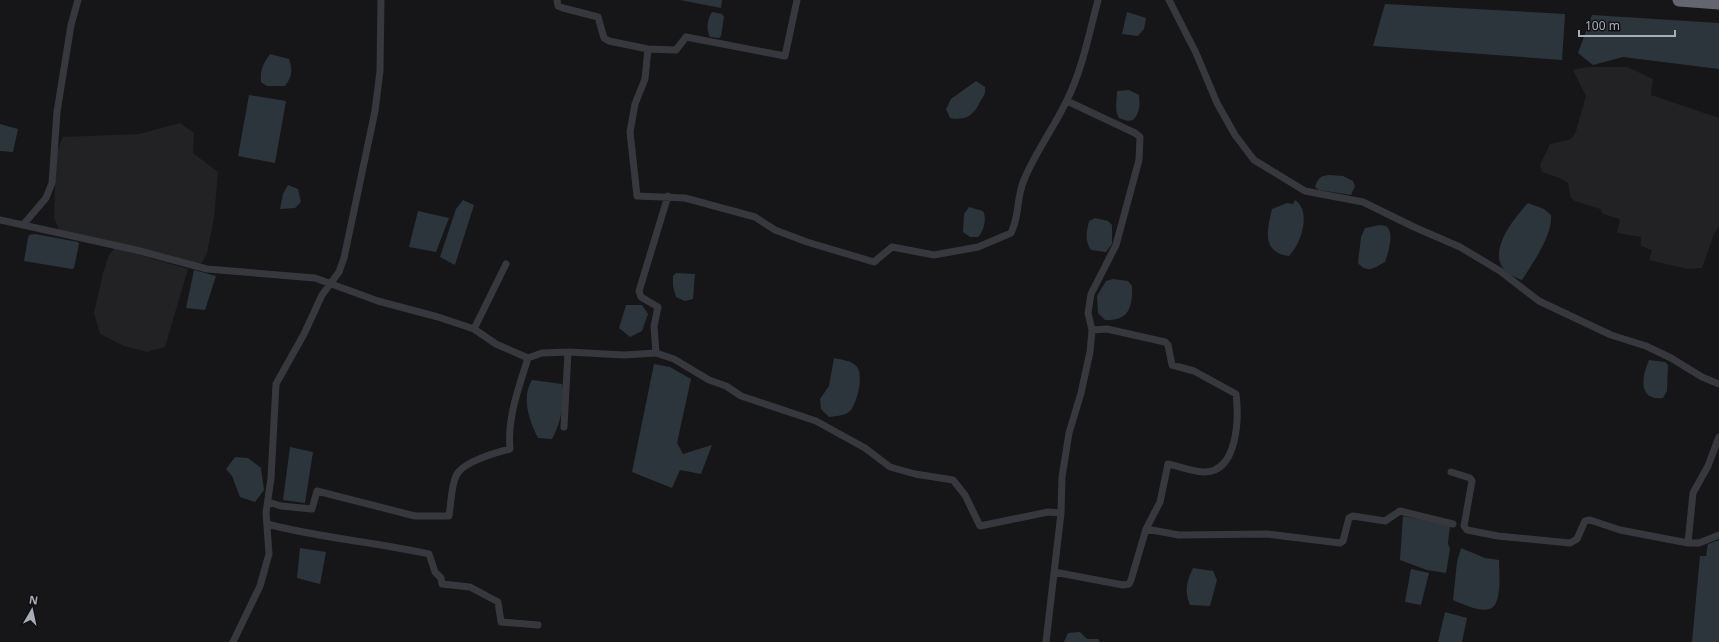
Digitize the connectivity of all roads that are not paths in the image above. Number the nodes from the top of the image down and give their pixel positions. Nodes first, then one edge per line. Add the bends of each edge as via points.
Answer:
1 (78, 0) edge
2 (380, 0) edge
3 (557, 0) edge
4 (797, 0) edge
5 (1098, 0) edge
6 (1169, 0) edge
7 (1679, 0) edge
8 (1719, 3) edge
9 (648, 48) junction
10 (1067, 101) junction
11 (668, 196) junction
12 (0, 220) edge
13 (23, 225) junction
14 (506, 264) dead end
15 (330, 283) junction
16 (474, 329) junction
17 (1092, 330) junction
18 (568, 352) junction
19 (656, 353) junction
20 (528, 358) junction
21 (1719, 384) edge
22 (564, 427) dead end
23 (1719, 437) edge
24 (1451, 472) dead end
25 (268, 502) junction
26 (1061, 513) junction
27 (267, 524) junction
28 (1453, 524) dead end
29 (1146, 529) junction
30 (1719, 535) edge
31 (1688, 543) junction
32 (1054, 572) junction
33 (538, 625) dead end
34 (233, 642) edge
35 (1046, 642) edge

1 - 13 street via 70,25 57,112 52,183 46,198
2 - 15 street via 380,71 375,111 344,258 339,272
3 - 9 street via 558,6 598,17 606,40
4 - 9 street via 785,56 686,36 676,50
5 - 10 street
6 - 21 street via 1196,53 1217,103 1235,135 1254,160 1305,191 1364,202 1460,248 1500,272 1539,301 1611,335 1646,346
7 - 8 highway
9 - 11 street via 644,79 635,104 630,132 635,194
10 - 11 street via 1023,182 1017,222 1011,233 978,247 934,256 892,247 874,262 775,230 754,217 685,198
10 - 17 street via 1140,137 1138,160 1116,245 1091,294 1088,313
11 - 19 street via 639,291 641,297 658,307 654,326
12 - 13 street
13 - 15 street via 208,269 315,278
14 - 16 street
15 - 16 street via 378,301 438,316
15 - 25 street via 276,384
16 - 20 street via 496,344
17 - 26 street via 1086,372 1069,433 1062,477
17 - 29 street via 1107,329 1165,342 1172,365 1194,371 1236,394 1237,429 1231,455 1218,467 1205,472 1168,464 1160,502
18 - 19 street via 624,355
18 - 20 street via 542,353
18 - 22 street
19 - 26 street via 674,359 741,396 816,421 865,448 890,467 953,480 965,495 980,526 1048,512
20 - 25 street via 517,392 509,438 510,449 462,467 456,476 449,516 415,516 317,491 312,509
23 - 31 street via 1708,466 1693,493
24 - 31 street via 1472,479 1464,526 1467,530 1498,536 1570,543 1577,539 1585,521 1590,520 1620,530
25 - 27 street
26 - 32 street
27 - 33 street via 299,533 376,543 429,554 442,584 470,587 498,602 501,622
27 - 34 street via 269,554 260,586
28 - 29 street via 1400,511 1384,521 1353,516 1349,518 1343,541 1340,543 1267,534 1179,535
29 - 32 street via 1128,584
30 - 31 street via 1700,543
32 - 35 street

